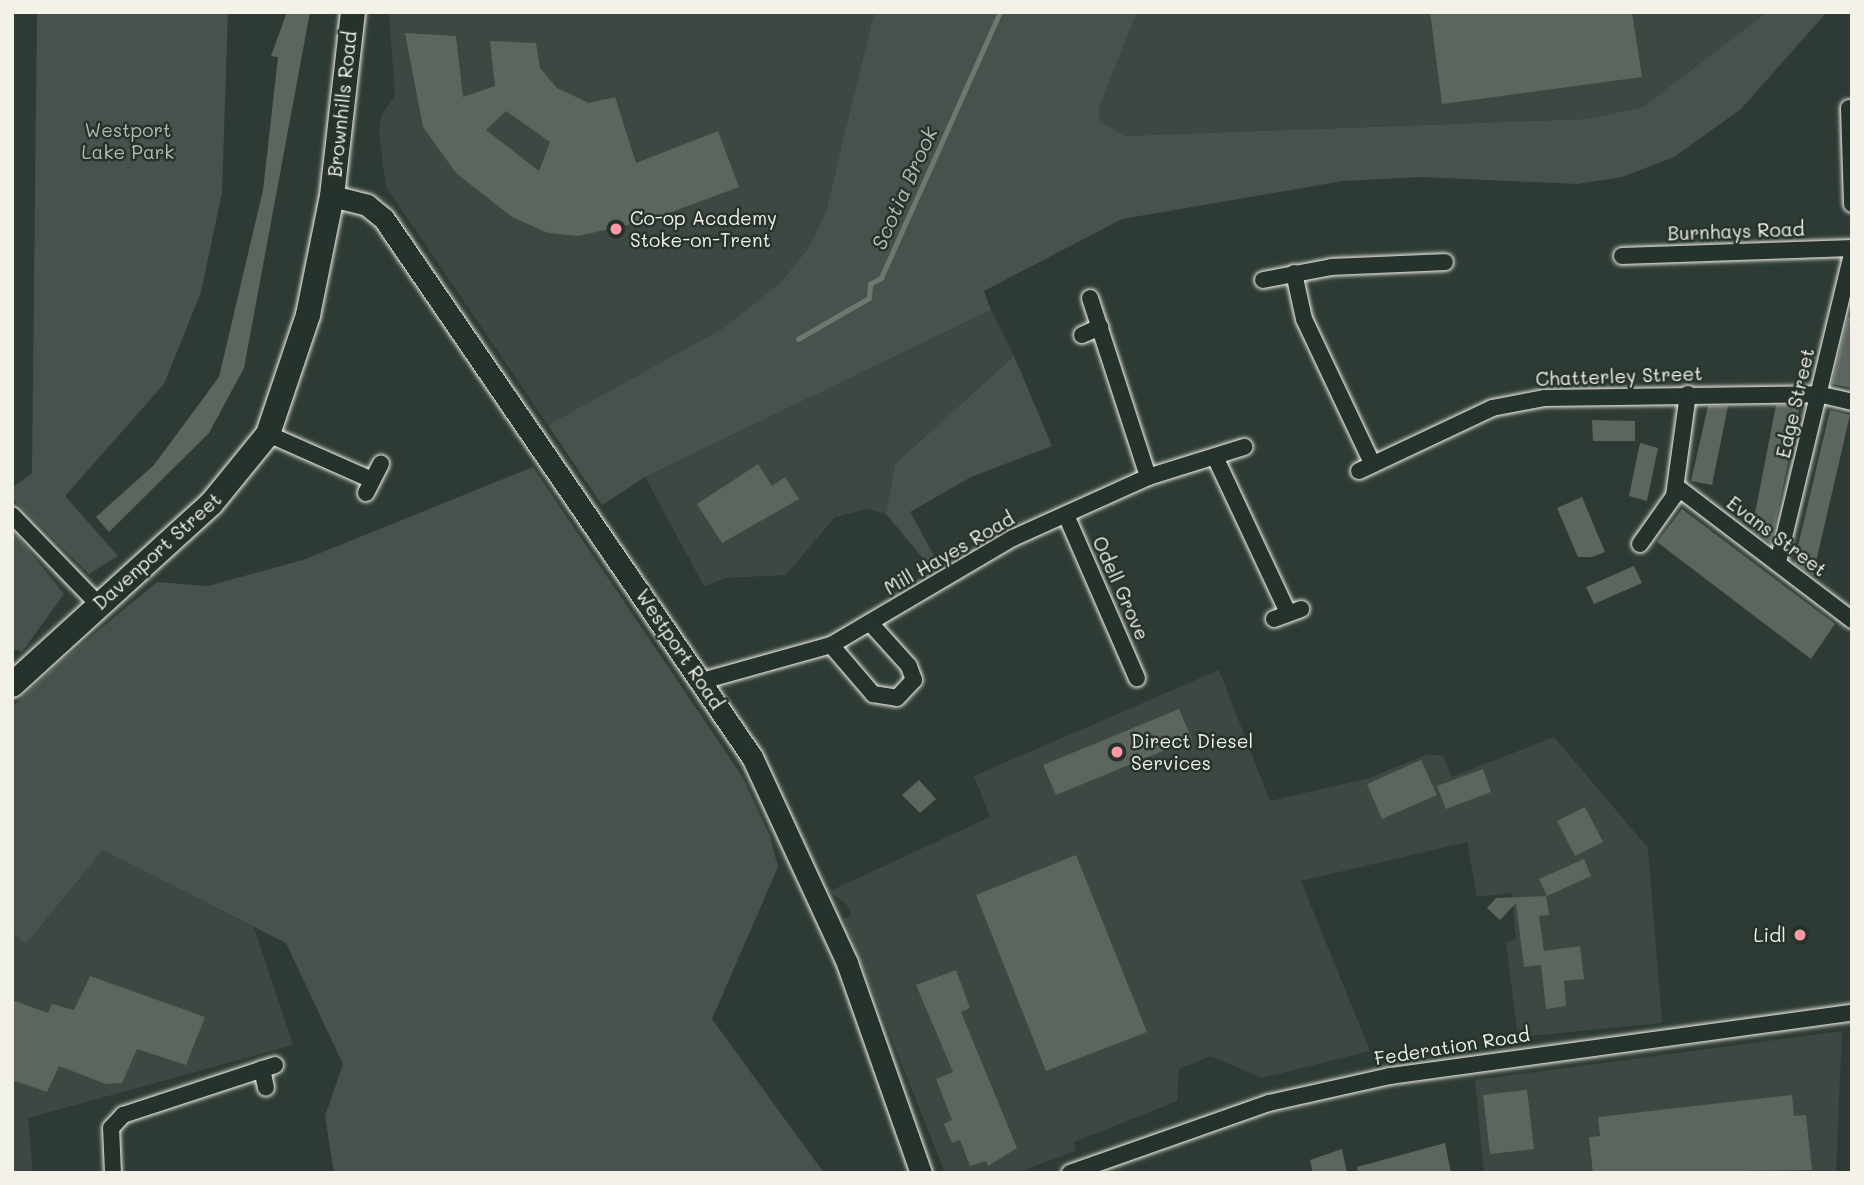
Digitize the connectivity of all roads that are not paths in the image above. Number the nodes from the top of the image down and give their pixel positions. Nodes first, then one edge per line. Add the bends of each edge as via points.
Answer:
1 (353, 12) edge
2 (1849, 108) dead end
3 (332, 197) junction
4 (1852, 204) edge
5 (1852, 251) edge
6 (1622, 256) dead end
7 (1445, 262) dead end
8 (1294, 273) junction
9 (1263, 280) dead end
10 (1090, 298) dead end
11 (1100, 327) junction
12 (1082, 335) dead end
13 (1688, 394) junction
14 (1818, 394) junction
15 (1852, 402) edge
16 (268, 434) junction
17 (1244, 447) dead end
18 (1216, 459) junction
19 (381, 464) dead end
20 (1148, 477) junction
21 (1677, 487) junction
22 (1066, 514) junction
23 (12, 515) edge
24 (1640, 544) dead end
25 (1778, 562) junction
26 (98, 604) junction
27 (1288, 613) dead end
28 (1852, 620) edge
29 (871, 624) junction
30 (831, 645) junction
31 (1137, 678) dead end
32 (702, 681) junction
33 (12, 685) edge
34 (1852, 1013) edge
35 (266, 1088) dead end
36 (113, 1173) edge
37 (921, 1173) edge
38 (1070, 1173) edge

1 - 3 main road, Brownhills Road
2 - 4 street
3 - 16 main road, Davenport Street via 308,315
3 - 32 street, Westport Road via 367,205 384,219
5 - 6 street, Burnhays Road
5 - 14 street, Edge Street
7 - 8 street
8 - 9 street
8 - 13 street, Chatterley Street via 1304,319 1366,467 1515,402
10 - 11 street
11 - 12 street
11 - 20 street
13 - 14 street, Chatterley Street
13 - 21 street
14 - 15 street, Chatterley Street
14 - 25 street, Edge Street
16 - 19 street via 369,486
16 - 26 main road, Davenport Street via 211,504
17 - 18 street, Mill Hayes Road
18 - 20 street, Mill Hayes Road
18 - 27 street
20 - 22 street, Mill Hayes Road
21 - 24 street
21 - 25 street, Evans Street
22 - 29 street, Mill Hayes Road via 1013,538
22 - 31 street, Odell Grove
23 - 26 street
25 - 28 street, Evans Street
26 - 33 main road, Davenport Street
29 - 30 street, Mill Hayes Road
29 - 30 street via 909,666 914,680 897,698 873,694
30 - 32 street, Mill Hayes Road
32 - 37 street, Westport Road via 752,757 793,839 847,963
34 - 38 street, Federation Road via 1390,1076 1269,1103
35 - 36 street via 268,1067 123,1115 111,1128

